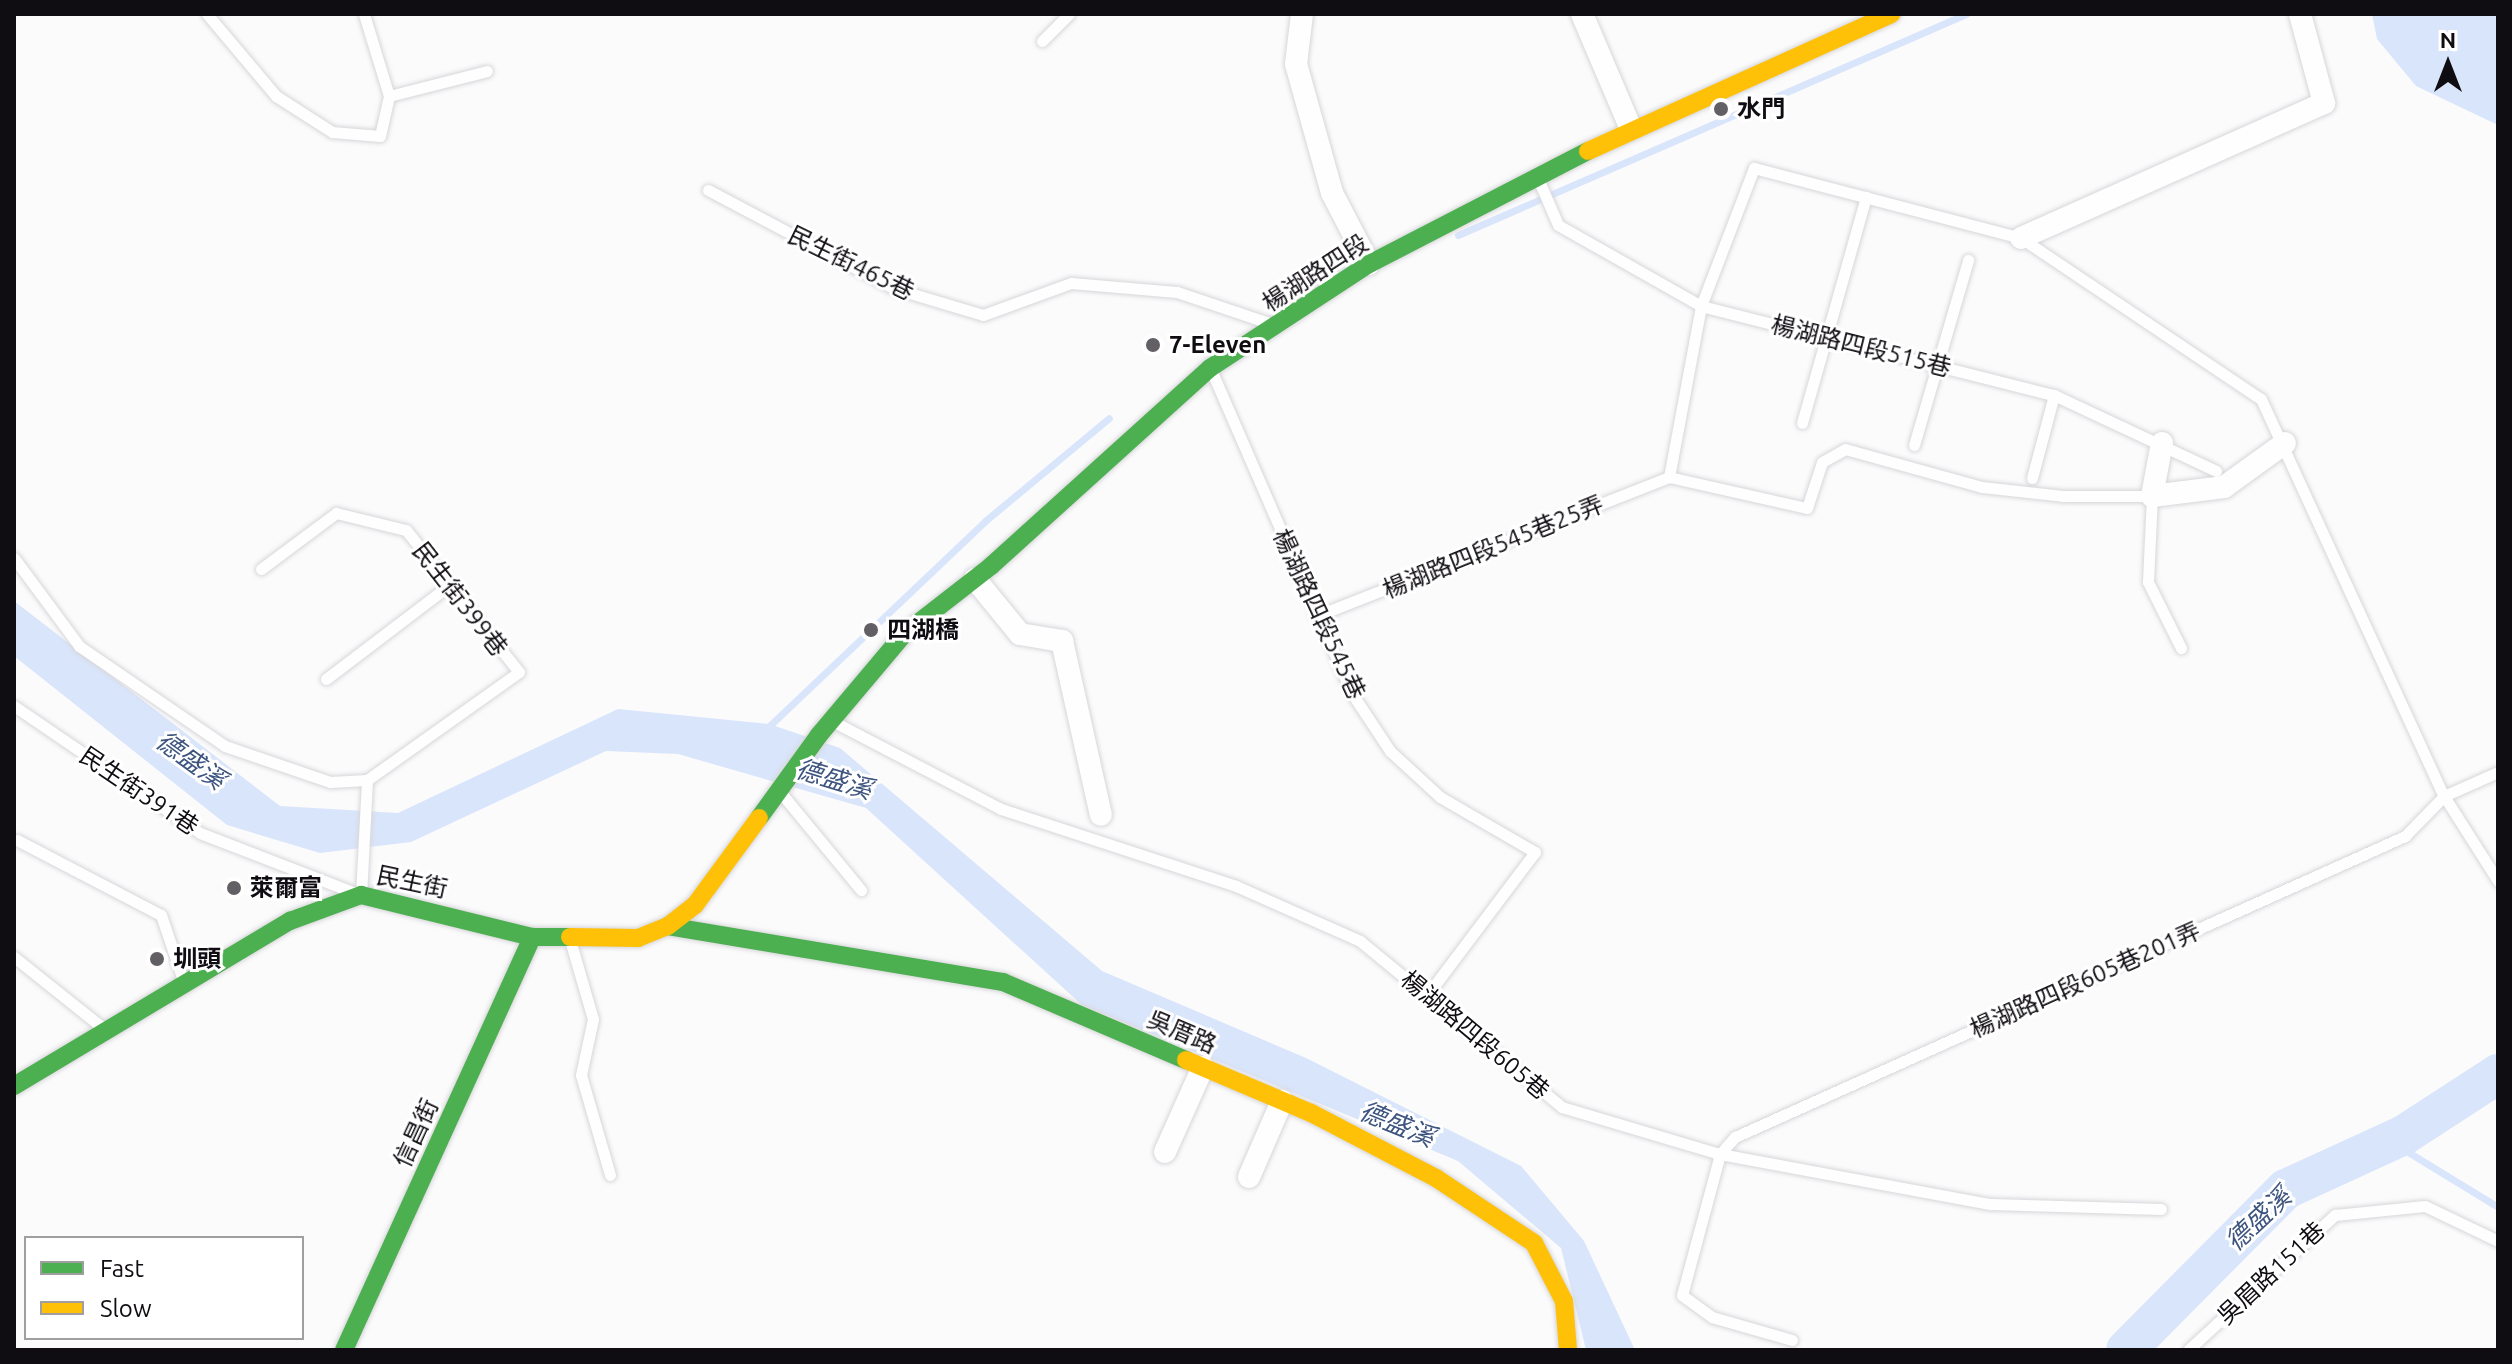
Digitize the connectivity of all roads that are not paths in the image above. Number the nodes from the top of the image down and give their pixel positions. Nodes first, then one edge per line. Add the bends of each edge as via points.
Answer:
1 (207, 14) edge
2 (364, 14) edge
3 (1069, 14) edge
4 (1302, 14) edge
5 (1582, 14) edge
6 (1891, 14) edge
7 (2300, 14) edge
8 (1042, 41) dead end
9 (487, 71) dead end
10 (389, 96) junction
11 (1631, 129) junction
12 (1539, 180) junction
13 (708, 190) dead end
14 (1866, 197) junction
15 (2021, 238) junction
16 (1968, 260) dead end
17 (1369, 264) junction
18 (1701, 306) junction
19 (1277, 326) junction
20 (1829, 336) junction
21 (1938, 365) junction
22 (1210, 368) junction
23 (2054, 395) junction
24 (1802, 423) dead end
25 (2162, 443) junction
26 (2285, 443) junction
27 (1914, 445) dead end
28 (2216, 471) dead end
29 (1669, 477) junction
30 (2032, 478) dead end
31 (2152, 496) junction
32 (14, 558) edge
33 (261, 569) dead end
34 (975, 579) junction
35 (448, 586) junction
36 (1316, 616) junction
37 (2181, 648) dead end
38 (326, 679) dead end
39 (14, 706) edge
40 (825, 728) junction
41 (2498, 772) edge
42 (367, 780) junction
43 (778, 789) junction
44 (2444, 796) junction
45 (1101, 815) dead end
46 (17, 840) dead end
47 (2498, 881) edge
48 (861, 890) dead end
49 (361, 895) junction
50 (668, 926) junction
51 (532, 937) junction
52 (570, 939) junction
53 (14, 957) edge
54 (184, 984) junction
55 (1428, 994) junction
56 (107, 1030) junction
57 (1203, 1067) junction
58 (14, 1086) edge
59 (1282, 1101) junction
60 (1165, 1152) dead end
61 (1720, 1154) junction
62 (610, 1175) dead end
63 (1249, 1177) dead end
64 (2161, 1209) dead end
65 (2498, 1241) edge
66 (1792, 1340) dead end
67 (344, 1350) edge
68 (1568, 1350) edge
69 (2188, 1350) edge

1 - 10 lane via 276,96 332,132 380,136
2 - 10 lane
3 - 8 lane
4 - 17 street via 1296,64 1332,193
5 - 11 street
6 - 11 street, 楊湖路四段
7 - 15 street via 2324,103
9 - 10 lane
11 - 12 street, 楊湖路四段
12 - 17 street, 楊湖路四段
12 - 18 lane, 楊湖路四段515巷 via 1558,225
13 - 19 lane, 民生街465巷 via 893,288 983,315 1071,283 1177,292
14 - 15 lane
14 - 18 lane via 1754,168
14 - 20 lane
15 - 26 lane via 2261,399
16 - 21 lane
17 - 19 street, 楊湖路四段
18 - 20 lane, 楊湖路四段515巷
18 - 29 lane
19 - 22 street, 楊湖路四段
20 - 21 lane, 楊湖路四段515巷
20 - 24 lane
21 - 23 lane, 楊湖路四段515巷
21 - 27 lane
22 - 34 street, 楊湖路四段
22 - 36 lane, 楊湖路四段545巷
23 - 25 lane, 楊湖路四段515巷
23 - 30 lane
25 - 28 lane, 楊湖路四段515巷
25 - 31 street
26 - 31 street via 2224,487
26 - 44 lane
29 - 31 lane via 1807,508 1822,462 1845,449 1982,487 2063,496
29 - 36 lane, 楊湖路四段545巷25弄
31 - 37 lane via 2148,582
32 - 42 lane via 79,646 225,746 330,782
33 - 35 lane, 民生街399巷 via 336,513 406,530
34 - 40 street, 楊湖路四段 via 905,633
34 - 45 street via 1020,634 1062,641
35 - 38 lane
35 - 42 lane, 民生街399巷 via 519,672
36 - 55 lane, 楊湖路四段545巷 via 1351,692 1390,751 1440,797 1535,852
39 - 49 lane, 民生街391巷 via 200,833
40 - 43 street
40 - 55 lane, 楊湖路四段605巷 via 1001,809 1236,886 1360,941
41 - 44 lane
42 - 49 lane
43 - 48 lane
43 - 50 street, 民生街 via 695,905
44 - 47 lane
44 - 61 lane, 楊湖路四段605巷201弄 via 2405,836 1735,1137
46 - 54 lane via 161,915
49 - 51 street, 民生街
49 - 54 street, 民生街 via 290,921
50 - 52 street, 民生街 via 638,938
50 - 57 street, 吳厝路 via 1003,982
51 - 52 street, 民生街
51 - 67 street, 信昌街
52 - 62 lane via 593,1019 581,1075
53 - 56 lane
54 - 56 street, 民生街
55 - 61 lane, 楊湖路四段605巷 via 1490,1052 1562,1107
56 - 58 street, 民生街
57 - 59 street, 吳厝路
57 - 60 street
59 - 63 street
59 - 68 street, 吳厝路 via 1436,1178 1534,1243 1564,1301
61 - 64 lane, 楊湖路四段605巷 via 1991,1204
61 - 66 lane via 1682,1295 1712,1317
65 - 69 lane, 吳眉路151巷 via 2425,1206 2335,1215

